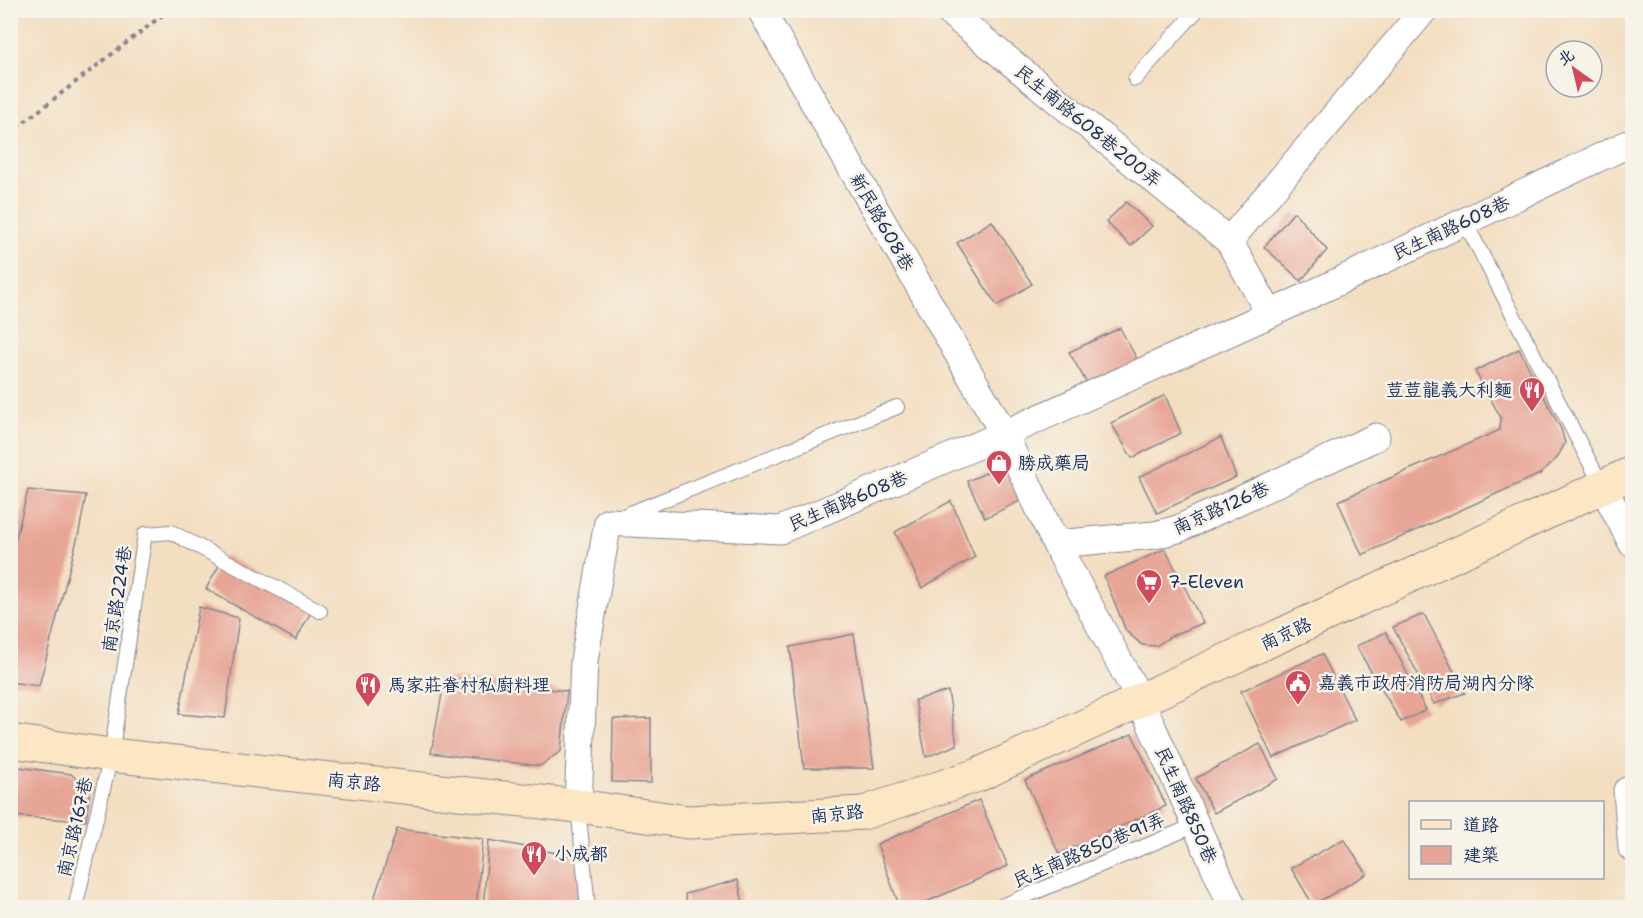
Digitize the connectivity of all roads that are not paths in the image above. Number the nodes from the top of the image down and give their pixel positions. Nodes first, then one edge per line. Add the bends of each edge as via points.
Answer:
1 (761, 10) edge
2 (948, 10) edge
3 (1197, 10) edge
4 (1424, 10) edge
5 (1135, 79) dead end
6 (1632, 142) edge
7 (1465, 222) junction
8 (1229, 241) junction
9 (1270, 314) junction
10 (897, 407) dead end
11 (1004, 434) junction
12 (1376, 437) dead end
13 (1632, 473) edge
14 (1603, 487) junction
15 (608, 522) junction
16 (1632, 543) edge
17 (1056, 544) junction
18 (320, 612) dead end
19 (1141, 702) junction
20 (10, 741) edge
21 (111, 755) junction
22 (1627, 792) dead end
23 (578, 806) junction
24 (1196, 825) junction
25 (1632, 848) edge
26 (75, 908) edge
27 (588, 908) edge
28 (997, 908) edge
29 (1233, 908) edge

1 - 11 street, 新民路608巷
2 - 8 street, 民生南路608巷200弄
3 - 5 lane
4 - 8 street
6 - 7 street, 民生南路608巷
7 - 9 street, 民生南路608巷
7 - 14 lane
8 - 9 street
9 - 11 street, 民生南路608巷
10 - 15 lane
11 - 15 street, 民生南路608巷 via 780,530
11 - 17 street
12 - 17 street, 南京路126巷 via 1178,529 1155,535
13 - 14 street, 南京路
14 - 16 street
14 - 19 street, 南京路
15 - 23 street via 584,661
17 - 19 street
18 - 21 lane, 南京路224巷 via 171,531 145,534
19 - 23 street, 南京路 via 978,775 862,813 688,822
19 - 24 street, 民生南路850巷
20 - 21 street, 南京路
21 - 23 street, 南京路
21 - 26 lane, 南京路167巷
22 - 25 street
23 - 27 lane
24 - 28 lane, 民生南路850巷91弄
24 - 29 street, 民生南路850巷

